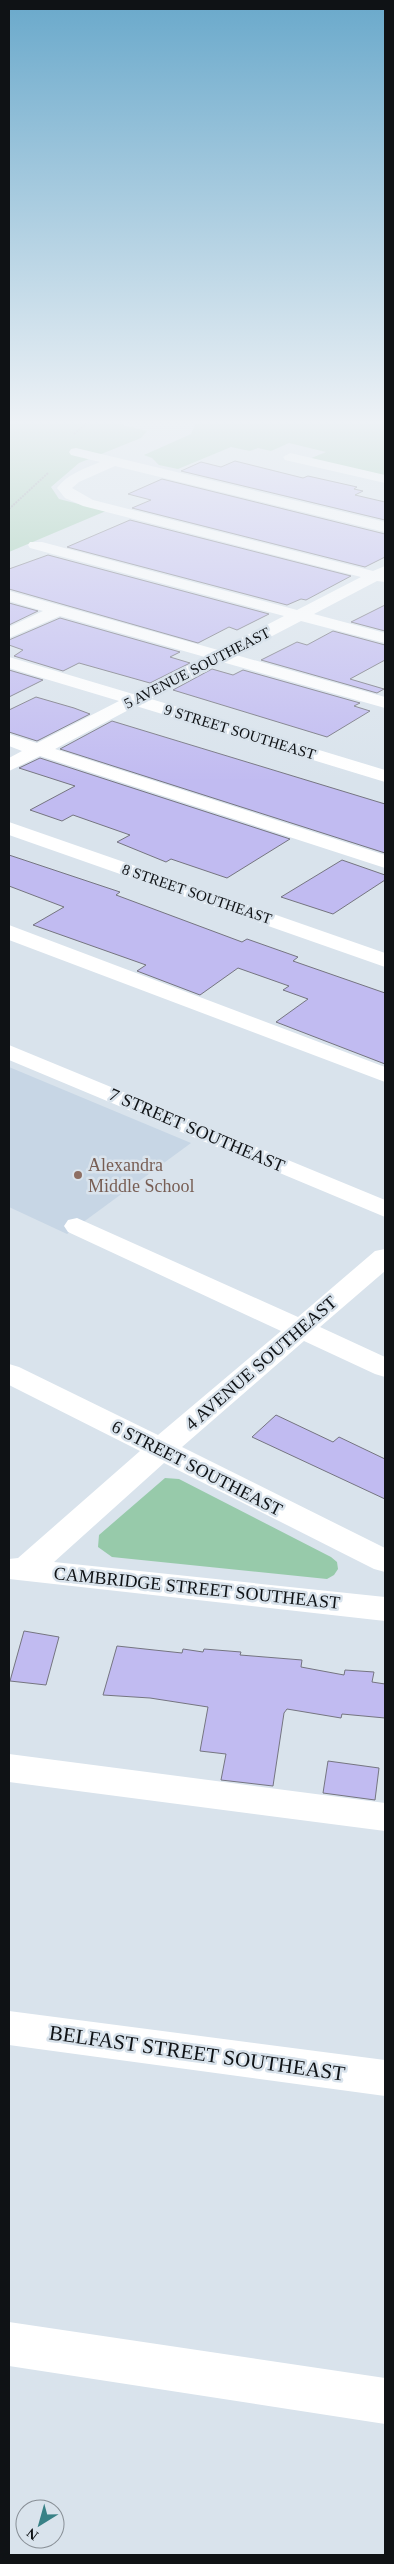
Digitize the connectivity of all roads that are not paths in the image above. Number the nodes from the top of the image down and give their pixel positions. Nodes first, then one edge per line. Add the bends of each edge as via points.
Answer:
1 (250, 543) edge
2 (36, 545) dead end
3 (382, 575) edge
4 (9, 596) edge
5 (59, 610) junction
6 (300, 615) junction
7 (9, 633) edge
8 (385, 638) edge
9 (220, 656) junction
10 (9, 662) edge
11 (135, 700) junction
12 (385, 703) edge
13 (9, 740) edge
14 (38, 750) junction
15 (9, 765) edge
16 (385, 776) edge
17 (9, 828) edge
18 (385, 862) edge
19 (9, 932) edge
20 (385, 960) edge
21 (9, 1052) edge
22 (385, 1075) edge
23 (385, 1208) edge
24 (77, 1226) dead end
25 (385, 1257) edge
26 (300, 1330) junction
27 (385, 1368) edge
28 (14, 1382) edge
29 (160, 1450) junction
30 (385, 1561) edge
31 (17, 1569) edge
32 (385, 1609) edge
33 (9, 1768) edge
34 (385, 1817) edge
35 (9, 2028) edge
36 (385, 2078) edge
37 (9, 2344) edge
38 (385, 2401) edge

1 - 3 street
2 - 6 street
3 - 6 street, 5 AVENUE SOUTHEAST
4 - 5 street
5 - 7 street
5 - 9 street
6 - 8 street
6 - 9 street, 5 AVENUE SOUTHEAST
9 - 11 street, 5 AVENUE SOUTHEAST
9 - 12 street
10 - 11 street, 9 STREET SOUTHEAST
11 - 14 street, 5 AVENUE SOUTHEAST
11 - 16 street, 9 STREET SOUTHEAST
13 - 14 street
14 - 15 street, 5 AVENUE SOUTHEAST
14 - 18 street
17 - 20 street, 8 STREET SOUTHEAST
19 - 22 street
21 - 23 street, 7 STREET SOUTHEAST
24 - 26 street
25 - 26 street, 4 AVENUE SOUTHEAST
26 - 27 street
26 - 29 street, 4 AVENUE SOUTHEAST
28 - 29 street, 6 STREET SOUTHEAST
29 - 30 street, 6 STREET SOUTHEAST
29 - 31 street, 4 AVENUE SOUTHEAST
31 - 32 street, CAMBRIDGE STREET SOUTHEAST
33 - 34 street
35 - 36 street, BELFAST STREET SOUTHEAST
37 - 38 street

